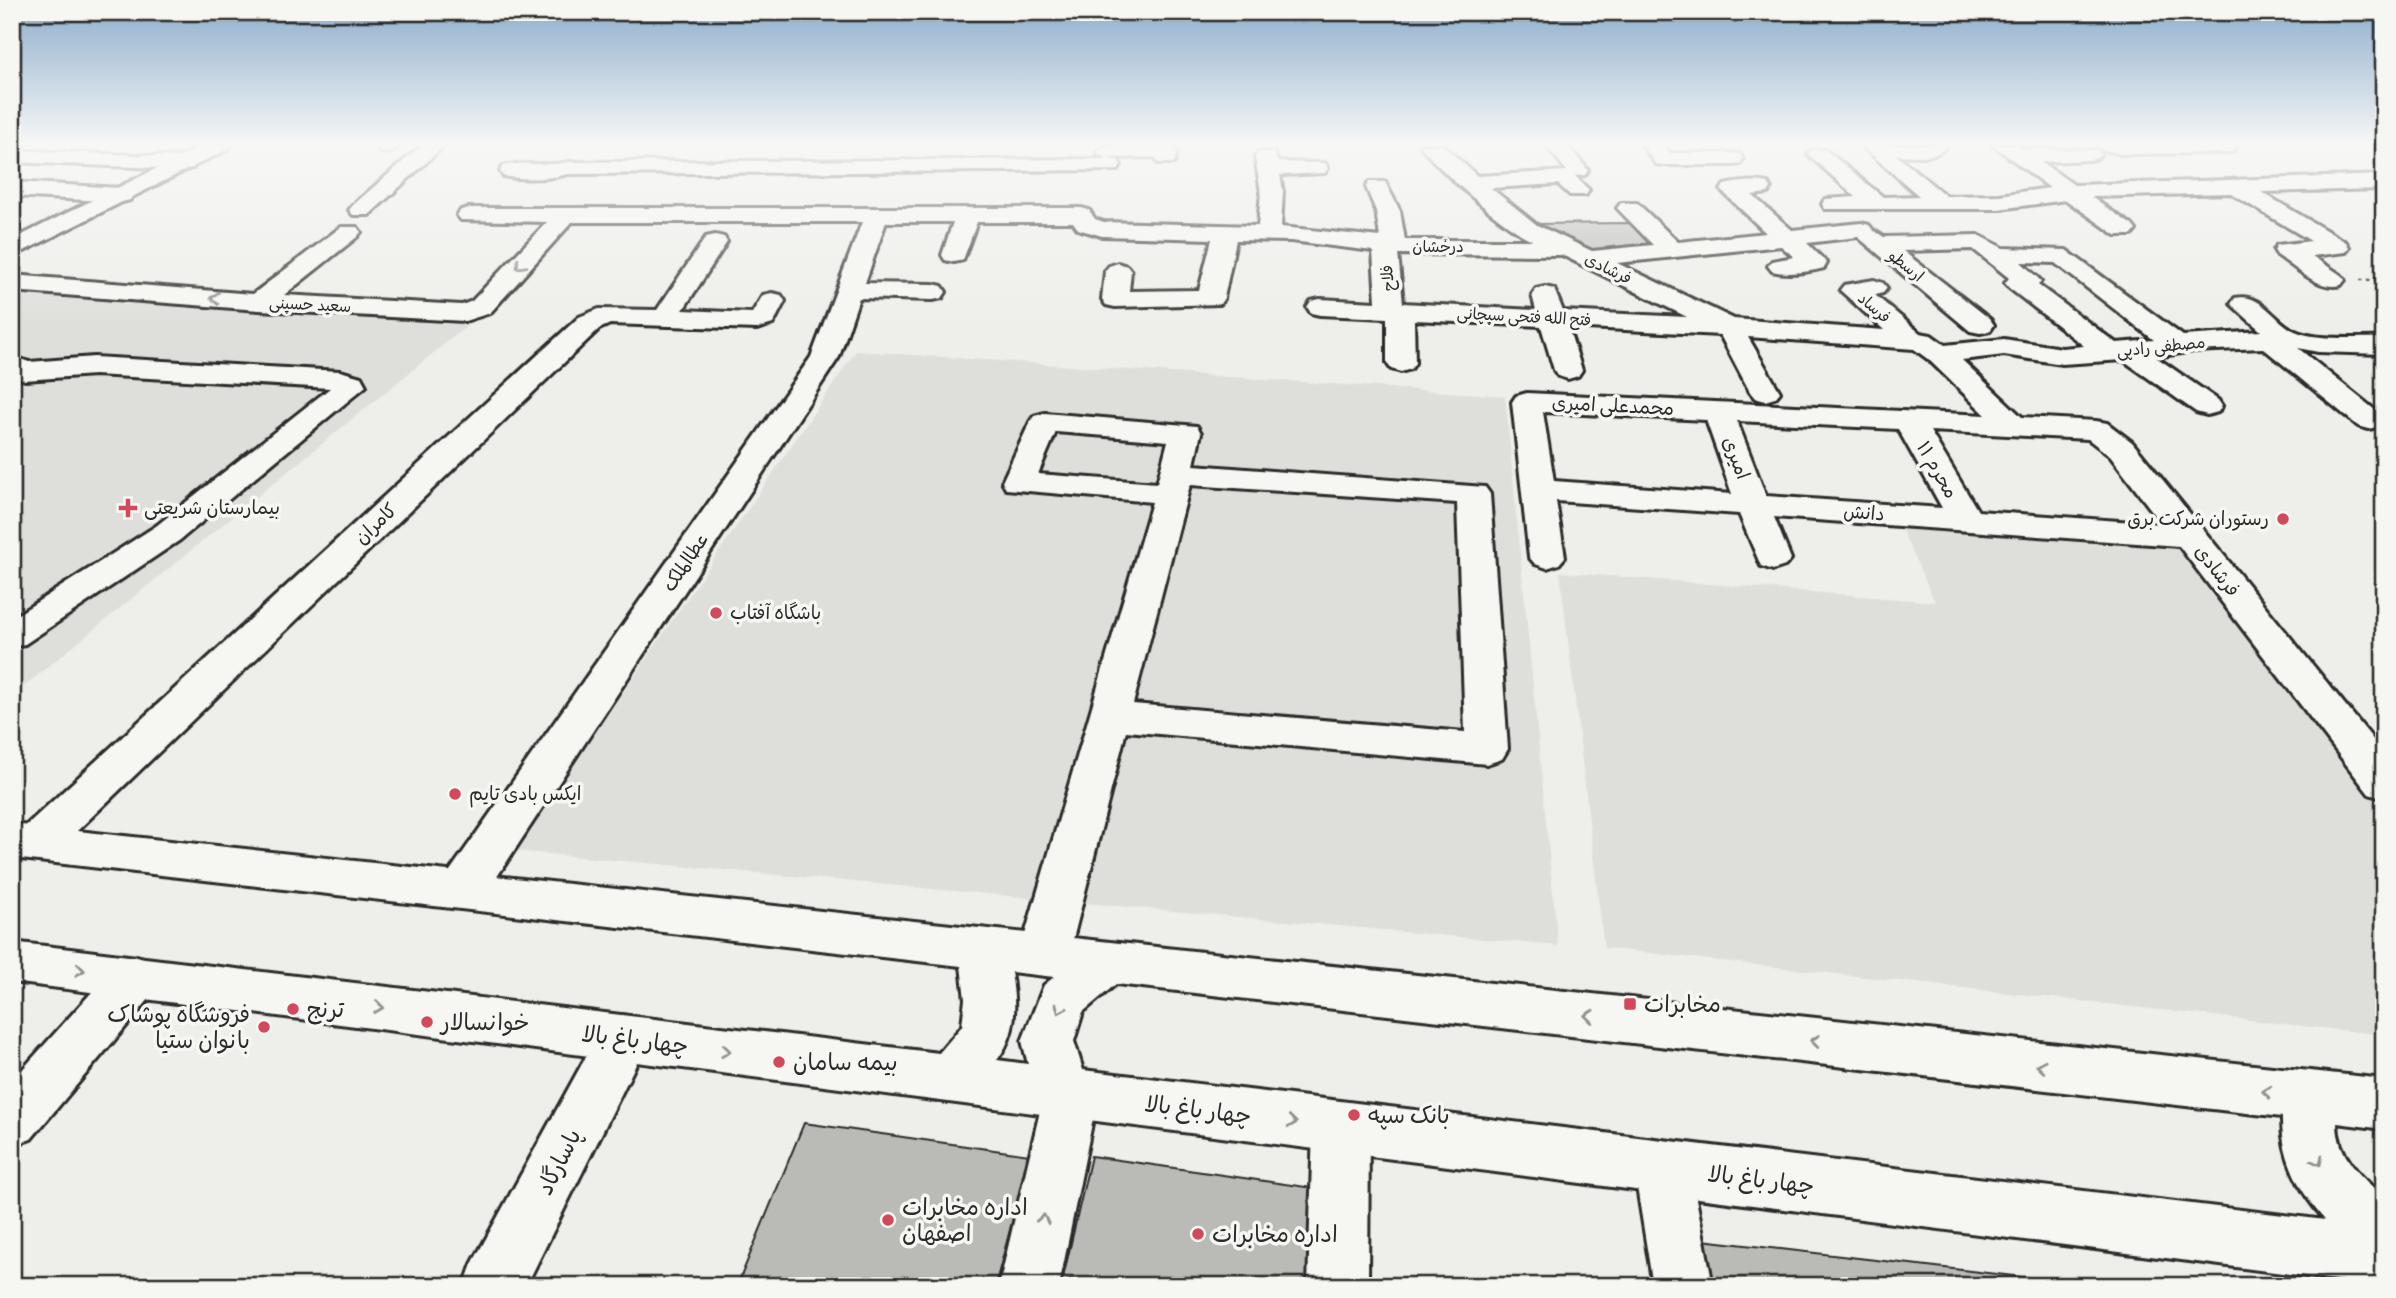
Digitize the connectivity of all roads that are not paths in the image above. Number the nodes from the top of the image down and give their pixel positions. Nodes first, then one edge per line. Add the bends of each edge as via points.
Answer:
1 (89, 206) edge
2 (94, 206) edge
3 (371, 206) edge
4 (524, 206) edge
5 (609, 206) edge
6 (722, 206) edge
7 (845, 206) edge
8 (916, 206) edge
9 (1003, 206) edge
10 (1092, 206) edge
11 (1271, 206) edge
12 (1386, 206) edge
13 (1497, 206) edge
14 (1761, 206) edge
15 (1835, 206) edge
16 (1894, 206) edge
17 (1936, 206) edge
18 (1981, 206) edge
19 (2091, 206) edge
20 (2268, 206) edge
21 (1629, 208) dead end
22 (1944, 213) junction
23 (469, 215) dead end
24 (512, 215) junction
25 (566, 215) junction
26 (601, 215) junction
27 (712, 215) junction
28 (841, 216) junction
29 (876, 216) junction
30 (912, 216) junction
31 (967, 216) junction
32 (1213, 224) junction
33 (2124, 230) dead end
34 (1269, 233) junction
35 (1870, 237) junction
36 (1785, 238) junction
37 (12, 239) edge
38 (715, 242) dead end
39 (1968, 242) junction
40 (1389, 246) junction
41 (12, 250) edge
42 (1672, 250) junction
43 (1575, 253) junction
44 (954, 256) dead end
45 (1998, 256) junction
46 (1782, 266) dead end
47 (1118, 271) dead end
48 (2332, 280) dead end
49 (12, 283) edge
50 (1874, 288) dead end
51 (850, 290) junction
52 (933, 292) dead end
53 (259, 302) junction
54 (2244, 304) dead end
55 (1320, 307) dead end
56 (1549, 307) junction
57 (766, 310) dead end
58 (1395, 311) junction
59 (665, 317) junction
60 (1980, 325) dead end
61 (1728, 327) junction
62 (2278, 339) junction
63 (1912, 340) junction
64 (2177, 345) junction
65 (2384, 346) edge
66 (2119, 351) junction
67 (1939, 354) junction
68 (1401, 363) dead end
69 (12, 365) edge
70 (1568, 370) dead end
71 (1768, 403) junction
72 (2207, 406) dead end
73 (1718, 411) junction
74 (2369, 420) dead end
75 (1908, 421) junction
76 (2014, 426) junction
77 (1539, 490) junction
78 (1754, 505) junction
79 (1966, 520) junction
80 (2189, 536) junction
81 (1548, 557) dead end
82 (1773, 559) dead end
83 (12, 635) edge
84 (1110, 716) junction
85 (2384, 783) edge
86 (24, 842) edge
87 (462, 891) junction
88 (983, 948) junction
89 (1044, 955) junction
90 (12, 962) edge
91 (1108, 962) junction
92 (138, 977) junction
93 (623, 1038) junction
94 (951, 1079) junction
95 (1066, 1094) junction
96 (2317, 1097) junction
97 (2384, 1104) edge
98 (12, 1121) edge
99 (1341, 1128) junction
100 (1662, 1168) junction
101 (2384, 1235) edge
102 (2384, 1257) edge
103 (494, 1286) edge
104 (1029, 1286) edge
105 (1338, 1286) edge
106 (1683, 1286) edge

1 - 37 street
2 - 41 street
3 - 53 street
4 - 24 street
5 - 26 street
6 - 27 street
7 - 28 street
8 - 30 street
9 - 31 street
10 - 32 street, درخشان via 1086,225 1102,229
11 - 34 street
12 - 40 street, فلاح
13 - 43 street, فرشادی via 1529,230
14 - 36 street
15 - 35 street, ارسطو
16 - 22 street
17 - 22 street
18 - 22 street
19 - 33 street
20 - 48 street via 2337,247 2286,250
21 - 42 street
22 - 39 street
23 - 24 street
24 - 25 street
25 - 26 street
25 -> 53 street, سعید حسینی via 473,312
26 - 27 street
27 - 28 street
28 - 29 street
29 - 30 street
29 - 51 street, عطاالملک
30 - 31 street
31 - 44 street
32 - 34 street, درخشان
32 - 47 street via 1219,253 1217,303 1115,299
34 - 40 street, درخشان
35 - 36 street, درخشان
35 - 39 street, درخشان
35 - 60 street, ارسطو
36 - 42 street, درخشان
36 - 46 street via 1815,263
38 - 59 street
39 - 45 street via 1981,243
40 - 43 street, درخشان
40 - 58 street, فلاح
42 - 43 street, درخشان
43 - 61 street, فرشادی
45 - 64 street via 2064,258
45 - 66 street via 2028,281 2018,283
53 -> 49 street, سعید حسینی
50 - 63 street, فرساد via 1853,290
51 - 52 street
51 - 87 street, عطاالملک via 825,357
54 - 62 street
55 - 58 street, فتح الله فتحی سیچانی
56 - 58 street, فتح الله فتحی سیچانی
56 - 61 street, فتح الله فتحی سیچانی
56 - 70 street
57 - 59 street, کامران
58 - 68 street, فلاح
59 - 86 street, کامران via 610,316 589,323
61 - 63 street, فرشادی
61 - 71 street
62 - 64 street, مصطفی رادپی
62 - 65 street, مصطفی رادپی
62 - 74 street
63 - 67 street, فرشادی
64 - 66 street, مصطفی رادپی
66 - 67 street, مصطفی رادپی via 2062,356 2004,347
66 - 72 street
67 - 76 street, فرشادی
69 - 83 street via 25,370 94,366 340,380 351,386 168,533
71 - 73 street, محمدعلی امیری
71 - 75 street, فرشادی
73 - 77 street, محمدعلی امیری via 1527,402
73 - 78 street, امیری
75 - 76 street, فرشادی
75 - 79 street, ۱۱ محرم
76 - 80 street, فرشادی via 2096,430 2121,449
77 - 78 street, دانش
77 - 81 street, محمدعلی امیری
78 - 79 street, دانش
78 - 82 street, امیری
79 - 80 street, دانش
80 - 85 street, فرشادی
84 - 84 street via 1173,484 1473,495 1487,749
84 - 89 street
86 - 87 street
87 - 88 street
88 - 89 street
88 - 94 street via 990,999 987,1034
89 - 91 street
90 -> 92 street, چهار باغ بالا
91 -> 95 street via 1062,1000 1051,1030 1048,1041
96 -> 91 street
92 -> 93 street, چهار باغ بالا
92 - 98 street
93 -> 94 street, چهار باغ بالا
93 - 103 street, پاسارگاد
94 - 95 street, چهار باغ بالا
95 -> 99 street, چهار باغ بالا
104 -> 95 street
96 - 97 street
96 -> 101 street via 2307,1129 2312,1150 2342,1198
99 - 100 street, چهار باغ بالا
99 - 105 street
100 - 102 street, چهار باغ بالا
100 - 106 street

